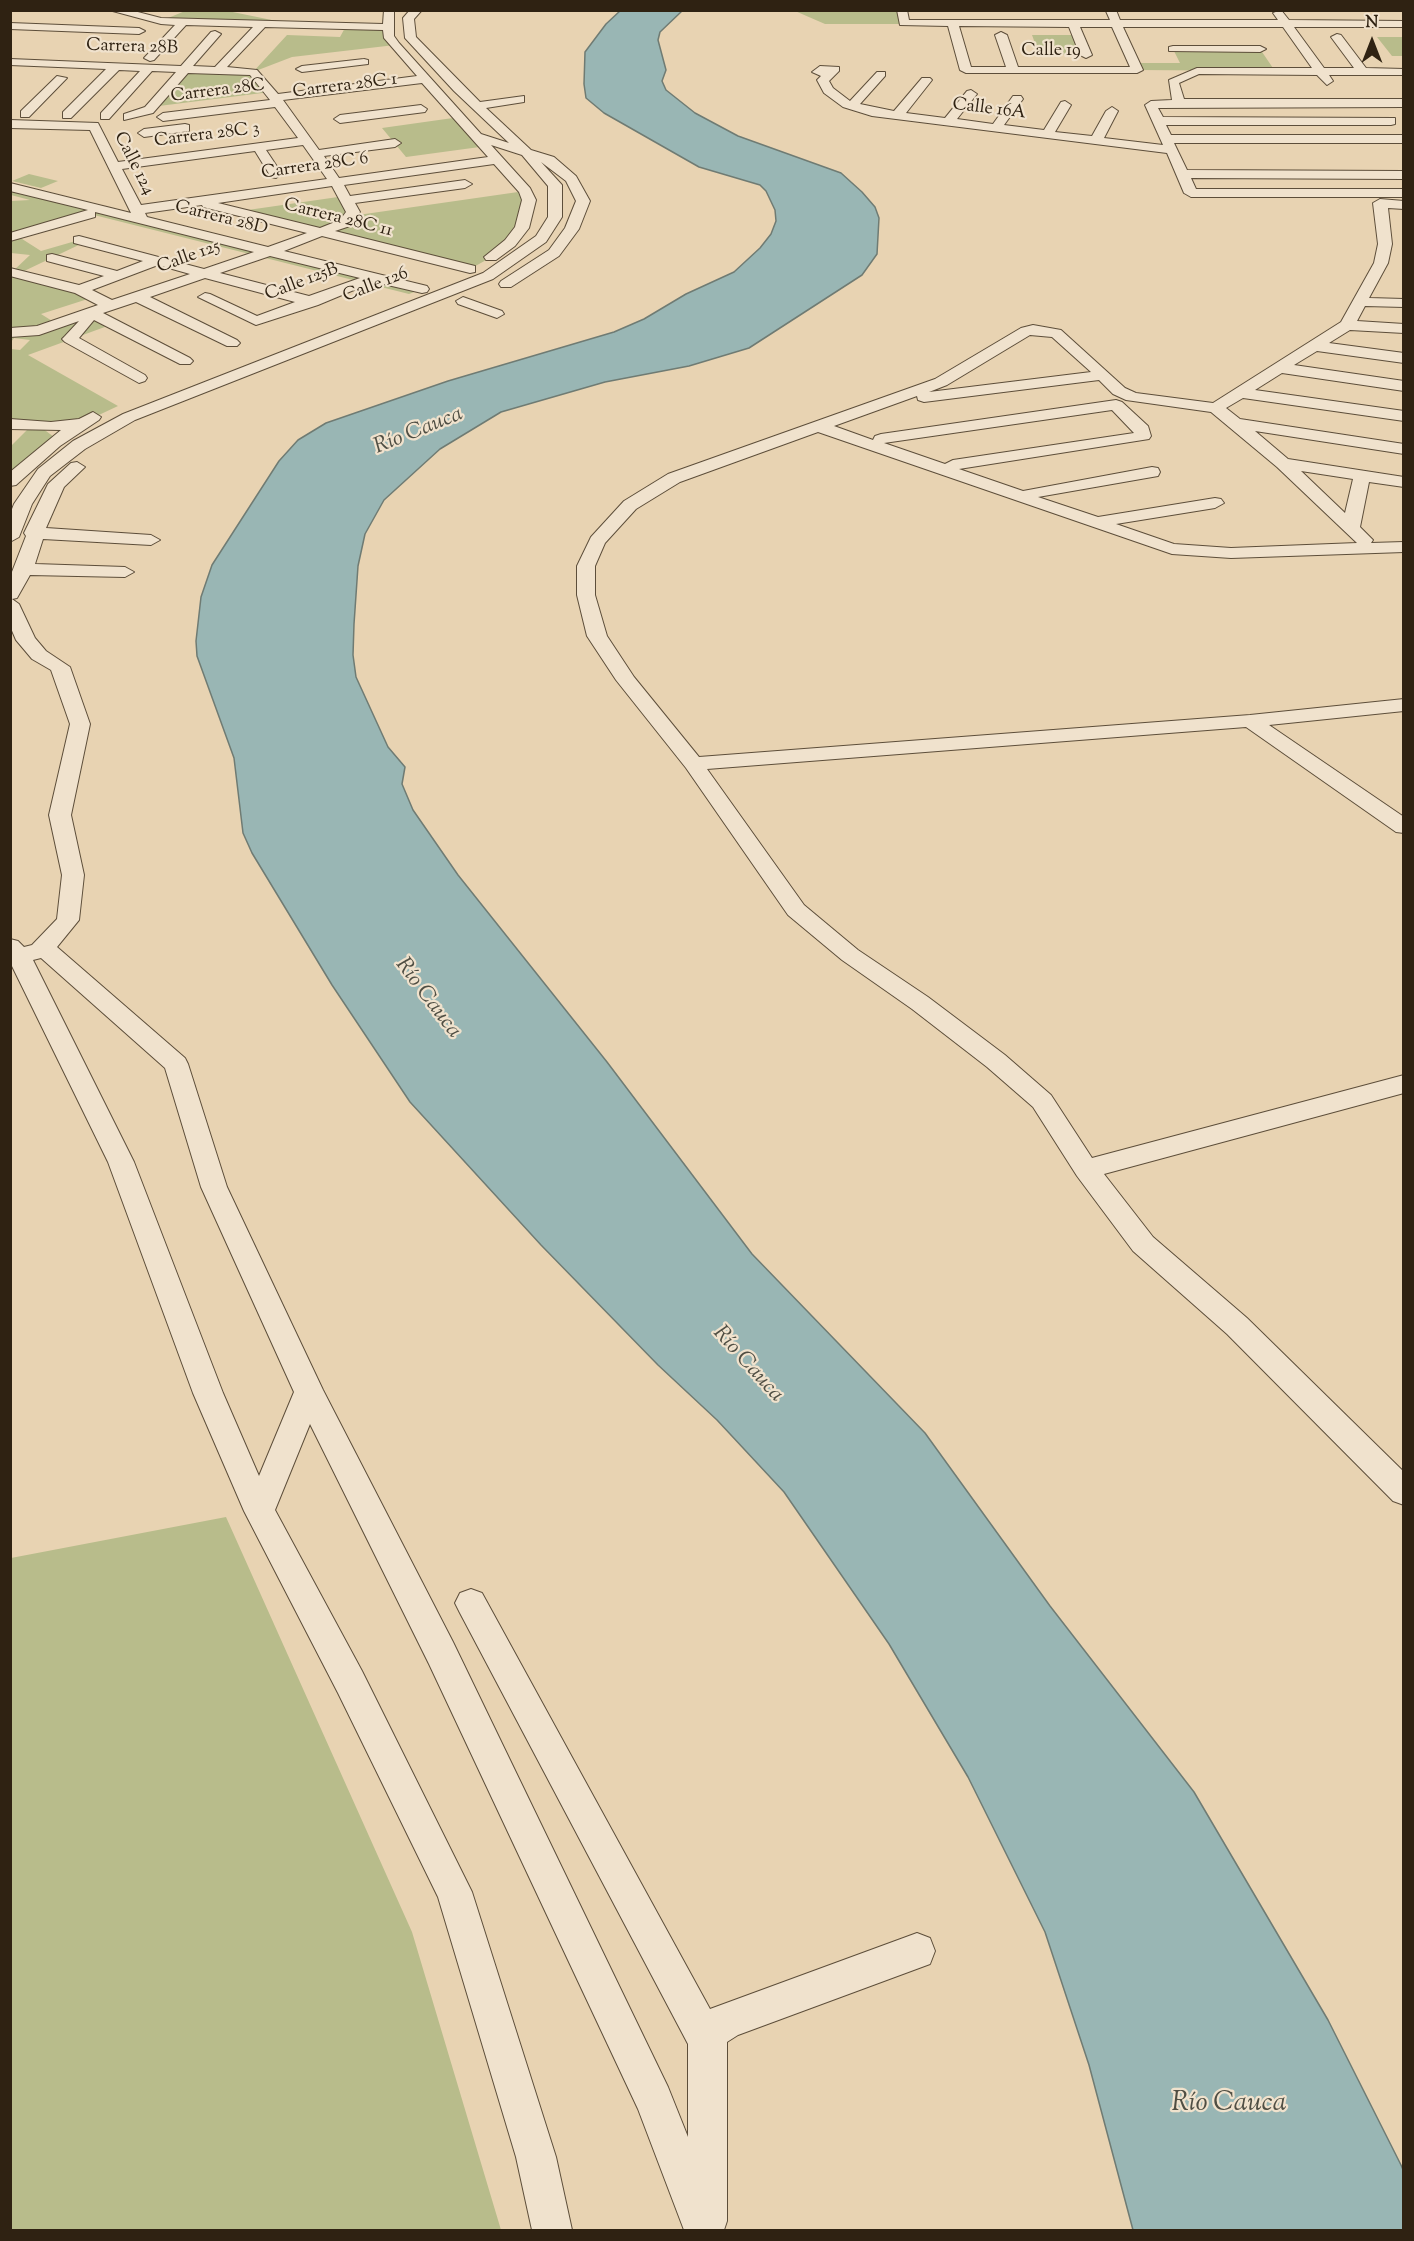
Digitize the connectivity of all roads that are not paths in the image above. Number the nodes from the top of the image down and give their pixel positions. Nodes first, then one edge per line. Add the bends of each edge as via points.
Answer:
1 (114, 10) edge
2 (223, 10) edge
3 (343, 13) dead end
4 (411, 13) edge
5 (179, 14) edge
6 (994, 15) edge
7 (1156, 15) edge
8 (1322, 15) edge
9 (389, 16) edge
10 (903, 17) edge
11 (949, 17) edge
12 (1114, 18) edge
13 (1281, 18) edge
14 (149, 21) dead end
15 (1404, 22) edge
16 (1073, 23) junction
17 (1245, 23) junction
18 (262, 24) junction
19 (296, 25) junction
20 (10, 26) edge
21 (105, 29) junction
22 (173, 32) junction
23 (215, 34) junction
24 (252, 35) junction
25 (972, 35) dead end
26 (1001, 35) junction
27 (1078, 35) junction
28 (1121, 36) junction
29 (1166, 36) junction
30 (1251, 36) junction
31 (1294, 37) junction
32 (1326, 37) junction
33 (1357, 37) dead end
34 (92, 42) dead end
35 (1173, 49) junction
36 (1260, 49) junction
37 (354, 50) dead end
38 (1086, 54) dead end
39 (1371, 56) dead end
40 (292, 57) dead end
41 (1351, 57) junction
42 (16, 62) edge
43 (151, 62) junction
44 (364, 62) junction
45 (1180, 62) dead end
46 (117, 65) junction
47 (184, 67) junction
48 (220, 68) junction
49 (415, 68) junction
50 (302, 69) junction
51 (1013, 70) junction
52 (1275, 71) junction
53 (1320, 71) junction
54 (1362, 71) junction
55 (1404, 72) edge
56 (373, 73) junction
57 (830, 74) dead end
58 (881, 74) dead end
59 (41, 77) dead end
60 (71, 78) junction
61 (103, 79) junction
62 (423, 80) junction
63 (927, 80) dead end
64 (311, 81) junction
65 (1173, 88) junction
66 (1196, 88) dead end
67 (321, 92) junction
68 (971, 94) dead end
69 (520, 99) dead end
70 (1017, 99) dead end
71 (388, 100) dead end
72 (1179, 103) junction
73 (1344, 103) junction
74 (1404, 103) edge
75 (278, 105) junction
76 (1065, 105) dead end
77 (477, 106) junction
78 (852, 106) junction
79 (233, 109) junction
80 (421, 109) dead end
81 (303, 110) dead end
82 (1112, 111) dead end
83 (25, 114) dead end
84 (67, 115) dead end
85 (105, 116) dead end
86 (897, 116) junction
87 (163, 117) dead end
88 (340, 119) junction
89 (240, 121) dead end
90 (1157, 121) junction
91 (1357, 121) junction
92 (1404, 121) edge
93 (947, 123) junction
94 (10, 124) edge
95 (198, 126) dead end
96 (995, 129) junction
97 (348, 132) dead end
98 (144, 133) junction
99 (300, 135) junction
100 (1047, 135) junction
101 (479, 137) junction
102 (1370, 139) junction
103 (1404, 139) edge
104 (1096, 141) junction
105 (395, 143) dead end
106 (259, 148) junction
107 (1174, 150) junction
108 (525, 151) junction
109 (314, 154) junction
110 (499, 159) junction
111 (160, 160) junction
112 (451, 165) junction
113 (545, 165) junction
114 (114, 166) junction
115 (325, 168) junction
116 (1392, 168) edge
117 (306, 170) dead end
118 (276, 174) dead end
119 (1183, 174) junction
120 (141, 177) dead end
121 (121, 179) junction
122 (336, 182) junction
123 (465, 184) junction
124 (10, 188) edge
125 (1404, 188) edge
126 (1404, 193) edge
127 (10, 195) edge
128 (342, 198) junction
129 (476, 198) dead end
130 (199, 201) junction
131 (1404, 204) edge
132 (278, 206) dead end
133 (234, 212) junction
134 (90, 214) junction
135 (126, 222) junction
136 (319, 233) junction
137 (14, 237) edge
138 (1385, 244) junction
139 (1404, 245) edge
140 (270, 251) junction
141 (255, 255) junction
142 (52, 258) dead end
143 (24, 260) dead end
144 (156, 261) junction
145 (470, 269) junction
146 (11, 273) edge
147 (203, 274) junction
148 (120, 276) junction
149 (447, 280) junction
150 (361, 282) junction
151 (394, 282) junction
152 (240, 284) junction
153 (80, 290) junction
154 (138, 297) junction
155 (412, 297) junction
156 (195, 301) junction
157 (463, 301) junction
158 (313, 302) junction
159 (1360, 302) junction
160 (376, 303) junction
161 (1404, 303) edge
162 (112, 306) junction
163 (166, 311) junction
164 (89, 314) junction
165 (497, 314) dead end
166 (1347, 325) junction
167 (388, 326) junction
168 (1404, 329) edge
169 (10, 333) edge
170 (232, 343) dead end
171 (1071, 344) junction
172 (1316, 346) junction
173 (992, 353) junction
174 (1404, 358) edge
175 (185, 361) dead end
176 (1281, 368) junction
177 (1102, 375) junction
178 (139, 378) dead end
179 (1404, 386) edge
180 (1240, 393) junction
181 (892, 401) junction
182 (1216, 408) junction
183 (1404, 416) edge
184 (86, 421) junction
185 (10, 424) edge
186 (1238, 424) junction
187 (826, 425) junction
188 (40, 427) junction
189 (881, 439) junction
190 (54, 442) junction
191 (1404, 449) edge
192 (1283, 463) junction
193 (954, 465) junction
194 (1152, 472) dead end
195 (1362, 475) junction
196 (10, 482) edge
197 (1404, 482) edge
198 (1030, 493) junction
199 (1215, 503) dead end
200 (1105, 520) junction
201 (33, 533) junction
202 (1357, 534) junction
203 (10, 537) edge
204 (1404, 538) edge
205 (152, 540) dead end
206 (1404, 547) edge
207 (24, 569) junction
208 (125, 572) dead end
209 (10, 594) edge
210 (10, 604) edge
211 (1404, 705) edge
212 (1250, 721) junction
213 (693, 764) junction
214 (1404, 827) edge
215 (23, 951) edge
216 (1404, 1084) edge
217 (1086, 1169) junction
218 (309, 1392) junction
219 (1404, 1492) edge
220 (259, 1511) junction
221 (471, 1603) dead end
222 (917, 1951) dead end
223 (707, 2041) junction
224 (552, 2230) edge
225 (705, 2230) edge

1 - 5 street via 161,21
2 - 19 street
3 - 9 street
4 - 77 street via 411,39
5 - 18 street
5 - 22 street
6 - 11 street
6 - 12 street
7 - 12 street
7 - 13 street
8 - 13 street
8 - 15 street
9 - 19 street
9 - 49 street, Calle 126 via 388,36
10 - 11 street
11 - 16 street
11 - 51 street, Calle 19 via 966,70
12 - 16 street
12 - 17 street
12 - 28 street
13 - 15 street
13 - 17 street
13 - 31 street
14 - 21 street via 135,35
16 - 27 street
17 - 30 street
18 - 19 street
18 - 24 street
20 - 21 street
21 - 34 street
22 - 23 street
22 - 43 street
23 - 24 street
23 - 47 street
24 - 48 street
25 - 26 street
26 - 27 street
26 - 51 street via 1013,54
27 - 38 street
28 - 29 street
28 - 51 street, Calle 19 via 1135,67
29 - 30 street
29 - 35 street
30 - 36 street
31 - 32 street
31 - 53 street
32 - 33 street
32 - 41 street
35 - 36 street
35 - 45 street
36 - 52 street
37 - 44 street
39 - 41 street
40 - 50 street
41 - 54 street
42 - 46 street, Carrera 28B
43 - 46 street, Carrera 28B
43 - 47 street, Carrera 28B
43 - 85 street
44 - 50 street
44 - 56 street
46 - 61 street
47 - 48 street, Carrera 28B
47 - 98 street via 148,110 132,117
48 - 75 street, Carrera 28B via 253,72
49 - 56 street
49 - 62 street, Calle 126
50 - 64 street
52 - 53 street
52 - 65 street via 1197,70 1173,82
53 - 54 street
53 - 73 street via 1326,88
54 - 55 street
56 - 64 street
57 - 78 street, Calle 16A via 823,83
58 - 78 street
59 - 60 street
60 - 61 street
60 - 83 street
61 - 84 street
62 - 67 street
62 - 101 street, Calle 126
63 - 86 street
64 - 67 street
65 - 66 street
65 - 72 street
67 - 75 street
68 - 93 street
69 - 77 street
70 - 96 street
71 - 88 street, Carrera 28C 1 via 332,107
72 - 73 street
72 - 90 street via 1151,105
73 - 74 street
73 - 91 street
75 - 79 street, Carrera 28C
75 - 81 street, Carrera 28C 1
75 - 99 street
76 - 100 street
77 - 108 street
78 - 86 street, Calle 16A
79 - 87 street, Carrera 28C
79 - 89 street
80 - 88 street
82 - 104 street
86 - 93 street, Calle 16A
88 - 97 street
90 - 91 street
90 - 107 street
91 - 92 street
91 - 102 street
93 - 96 street, Calle 16A
94 - 114 street, Calle 124 via 94,126
95 - 98 street
96 - 100 street, Calle 16A
98 - 111 street
99 - 106 street, Carrera 28C 3
99 - 109 street
100 - 104 street, Calle 16A
101 - 108 street
101 - 110 street, Calle 126
102 - 103 street, Calle 16A
102 - 107 street, Calle 16A
102 - 116 street
104 - 107 street, Calle 16A
105 - 109 street
106 - 111 street, Carrera 28C 3
106 - 118 street via 261,161
107 - 119 street
108 - 113 street
109 - 115 street
110 - 112 street, Carrera 28C 6
110 - 145 street, Calle 126 via 525,191 529,200 527,210 522,228 510,243
111 - 114 street, Carrera 28C 3
112 - 122 street, Carrera 28C 6
112 - 123 street
113 - 155 street via 555,185 555,217 541,239 488,276
113 - 157 street via 571,179 584,201 572,229 554,253 507,284
114 - 121 street, Calle 124
115 - 117 street
115 - 122 street
116 - 119 street
116 - 125 street
119 - 126 street via 1191,193
120 - 121 street
121 - 135 street, Calle 124
122 - 128 street
122 - 130 street, Carrera 28C 6
123 - 128 street
123 - 129 street
124 - 135 street, Carrera 28D
127 - 134 street, Carrera 28D
128 - 136 street, Calle 125 via 352,212 349,220
130 - 133 street, Carrera 28C 11
130 - 135 street, Carrera 28C 6
131 - 138 street via 1380,203 1389,223
132 - 133 street
133 - 136 street, Carrera 28C 11
134 - 135 street, Carrera 28D
134 - 137 street
135 - 140 street, Carrera 28D
135 - 141 street, Carrera 28D
135 - 144 street via 79,240
136 - 140 street, Calle 125
136 - 145 street, Carrera 28C 11
138 - 139 street
138 - 159 street via 1387,263
140 - 141 street, Calle 125
140 - 151 street, Carrera 28D
141 - 147 street, Calle 125
141 - 150 street, Carrera 28D
142 - 148 street
143 - 146 street
144 - 147 street
144 - 148 street
145 - 149 street, Calle 126
146 - 153 street
147 - 152 street
147 - 154 street, Calle 125
148 - 153 street
149 - 151 street
149 - 155 street, Calle 126
150 - 155 street, Carrera 28D
150 - 158 street, Calle 125B
150 - 160 street via 377,289
151 - 155 street, Carrera 28D
152 - 156 street
152 - 158 street
153 - 162 street
154 - 162 street, Calle 125
154 - 163 street
155 - 160 street, Calle 126
155 - 167 street
155 - 203 street via 129,417 79,445 44,473 23,504
156 - 158 street, Calle 125B via 256,321
156 - 163 street
157 - 165 street
157 - 167 street
159 - 161 street
159 - 166 street
160 - 184 street, Calle 126
162 - 164 street, Calle 125
163 - 170 street
164 - 169 street, Calle 125 via 39,330
164 - 175 street
164 - 178 street via 87,322 70,339
166 - 168 street
166 - 172 street
167 - 201 street via 190,402 105,445 57,484
171 - 173 street
171 - 173 street via 1056,333 1026,331
171 - 177 street
172 - 174 street
172 - 176 street
173 - 181 street via 941,382
176 - 179 street
176 - 180 street
177 - 181 street
177 - 182 street via 1132,397
180 - 182 street
180 - 183 street
181 - 187 street
182 - 186 street
184 - 188 street
184 - 190 street, Calle 126
185 - 188 street
186 - 191 street
186 - 192 street
187 - 189 street
187 - 206 street via 1172,549 1231,553
187 - 213 street via 674,478 630,505 597,541 586,566 586,595 597,636 626,680
188 - 190 street via 51,433
189 - 193 street
189 - 193 street via 1116,405 1142,429 1143,435
190 - 196 street, Calle 126
192 - 195 street
192 - 202 street
193 - 198 street
194 - 198 street
195 - 197 street
195 - 202 street
198 - 200 street
199 - 200 street
200 - 202 street via 1146,536 1198,544
201 - 205 street
201 - 207 street
202 - 204 street
207 - 208 street
207 - 209 street
210 - 215 street via 26,640 39,655 60,667 80,724 60,815 73,875 68,920 57,935
211 - 212 street
212 - 213 street
212 - 214 street
213 - 217 street via 796,910 850,955 930,1010 1042,1101
215 - 218 street via 47,951 177,1064 214,1187
215 - 220 street via 122,1162 208,1393
216 - 217 street
217 - 219 street via 1143,1244 1237,1326
218 - 220 street
218 - 225 street via 441,1653 654,2101
220 - 224 street via 350,1682 454,1892 536,2157
221 - 223 street
222 - 223 street via 726,2020
223 - 225 street

